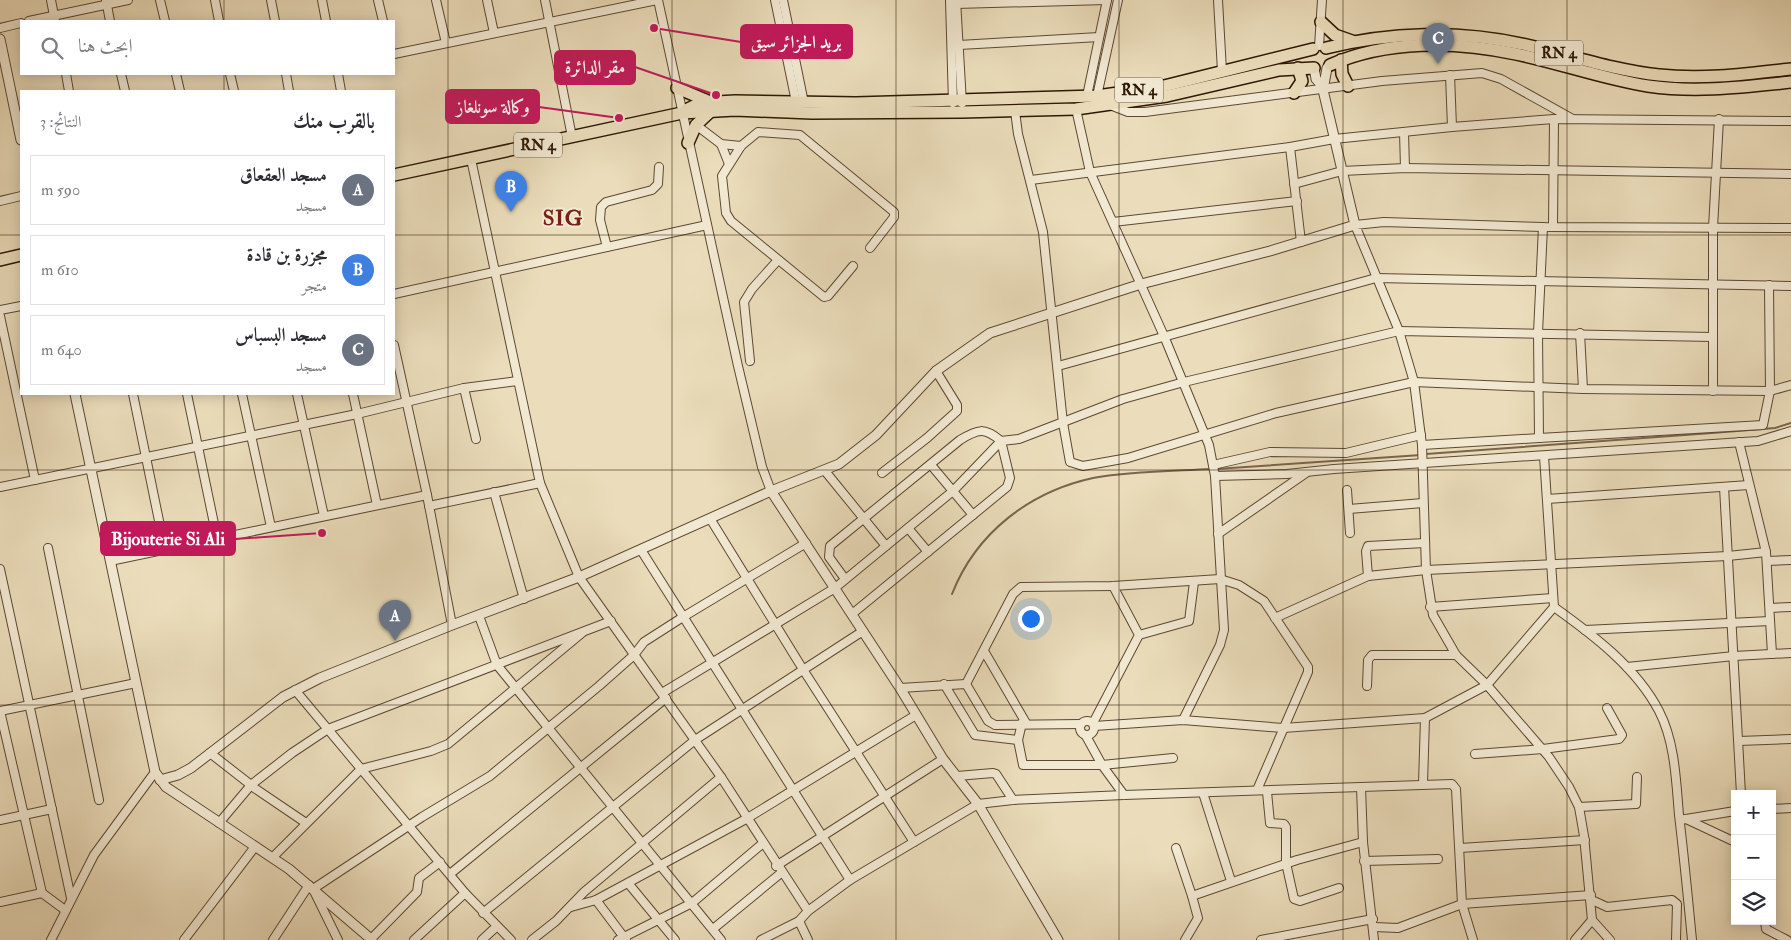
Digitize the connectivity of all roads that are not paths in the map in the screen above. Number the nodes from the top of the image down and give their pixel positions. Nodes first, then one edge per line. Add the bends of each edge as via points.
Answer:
1 (51, 0) edge
2 (128, 0) edge
3 (160, 0) edge
4 (214, 0) edge
5 (271, 0) edge
6 (322, 0) edge
7 (378, 0) edge
8 (436, 0) edge
9 (487, 0) edge
10 (545, 0) edge
11 (658, 0) edge
12 (775, 0) edge
13 (783, 0) edge
14 (1107, 0) edge
15 (1118, 0) edge
16 (1218, 0) edge
17 (1322, 0) edge
18 (954, 1) edge
19 (106, 2) edge
20 (1103, 17) junction
21 (55, 18) edge
22 (1113, 18) junction
23 (38, 20) edge
24 (110, 20) edge
25 (165, 20) edge
26 (219, 20) edge
27 (275, 20) edge
28 (326, 20) edge
29 (383, 20) edge
30 (549, 22) junction
31 (1321, 22) junction
32 (20, 23) edge
33 (784, 25) junction
34 (0, 28) edge
35 (494, 33) junction
36 (1100, 37) junction
37 (0, 39) edge
38 (1354, 42) junction
39 (446, 44) junction
40 (959, 45) junction
41 (1319, 48) junction
42 (395, 54) edge
43 (1341, 60) junction
44 (1328, 67) junction
45 (1298, 68) junction
46 (1314, 68) junction
47 (1791, 70) edge
48 (1222, 71) junction
49 (66, 75) edge
50 (121, 75) edge
51 (176, 75) edge
52 (230, 75) edge
53 (286, 75) edge
54 (338, 75) edge
55 (1450, 75) junction
56 (1791, 82) edge
57 (1348, 86) junction
58 (677, 88) junction
59 (1323, 89) junction
60 (69, 90) edge
61 (125, 90) edge
62 (180, 90) edge
63 (234, 90) edge
64 (289, 90) edge
65 (341, 90) edge
66 (1294, 93) junction
67 (1092, 96) junction
68 (800, 102) junction
69 (1110, 104) junction
70 (712, 106) junction
71 (957, 106) junction
72 (1076, 108) junction
73 (682, 112) junction
74 (1015, 112) junction
75 (1554, 119) junction
76 (1573, 119) junction
77 (1719, 119) junction
78 (1791, 121) edge
79 (696, 125) junction
80 (1452, 127) junction
81 (1404, 132) junction
82 (20, 135) edge
83 (572, 137) junction
84 (1334, 139) junction
85 (688, 143) junction
86 (721, 144) junction
87 (741, 146) junction
88 (1290, 147) junction
89 (471, 159) junction
90 (729, 164) junction
91 (659, 168) dead end
92 (1405, 168) junction
93 (1553, 170) junction
94 (1342, 171) junction
95 (1090, 172) junction
96 (1716, 173) junction
97 (1791, 174) edge
98 (395, 175) edge
99 (1031, 180) junction
100 (1294, 184) junction
101 (20, 196) edge
102 (0, 201) edge
103 (1297, 201) junction
104 (1113, 222) junction
105 (1354, 224) junction
106 (707, 225) junction
107 (1543, 226) junction
108 (1553, 226) junction
109 (1713, 228) junction
110 (1791, 228) edge
111 (1301, 242) junction
112 (607, 247) junction
113 (870, 248) dead end
114 (20, 256) edge
115 (0, 260) edge
116 (778, 260) junction
117 (853, 266) dead end
118 (495, 272) junction
119 (1376, 278) junction
120 (1541, 280) junction
121 (1141, 284) junction
122 (1714, 284) junction
123 (1769, 285) junction
124 (1791, 286) edge
125 (395, 294) edge
126 (20, 306) edge
127 (0, 310) edge
128 (1050, 315) junction
129 (0, 316) edge
130 (1399, 331) junction
131 (1538, 333) junction
132 (1580, 333) junction
133 (1164, 336) junction
134 (1713, 337) junction
135 (395, 350) edge
136 (750, 361) dead end
137 (1058, 366) junction
138 (936, 370) junction
139 (517, 381) junction
140 (1184, 382) junction
141 (1414, 382) junction
142 (1791, 385) edge
143 (464, 388) junction
144 (1539, 388) junction
145 (1583, 390) junction
146 (1713, 391) junction
147 (1770, 391) junction
148 (75, 395) edge
149 (132, 395) edge
150 (187, 395) edge
151 (242, 395) edge
152 (297, 395) edge
153 (353, 395) edge
154 (406, 401) junction
155 (357, 414) junction
156 (1063, 423) junction
157 (304, 425) junction
158 (1791, 431) edge
159 (1206, 435) junction
160 (250, 436) junction
161 (1421, 436) junction
162 (476, 438) dead end
163 (1540, 438) junction
164 (1001, 441) junction
165 (1739, 442) junction
166 (1422, 445) junction
167 (198, 446) junction
168 (1544, 456) junction
169 (146, 457) junction
170 (931, 464) junction
171 (1421, 464) junction
172 (1213, 465) junction
173 (91, 468) junction
174 (825, 471) junction
175 (1308, 472) junction
176 (882, 474) dead end
177 (1215, 476) junction
178 (35, 480) junction
179 (540, 483) junction
180 (1749, 485) junction
181 (0, 487) edge
182 (1724, 487) junction
183 (1347, 490) dead end
184 (771, 491) junction
185 (953, 491) junction
186 (494, 492) junction
187 (427, 495) junction
188 (1547, 499) junction
189 (1423, 504) junction
190 (377, 505) junction
191 (429, 506) junction
192 (1349, 509) junction
193 (973, 515) junction
194 (324, 516) junction
195 (711, 520) junction
196 (863, 520) junction
197 (271, 526) junction
198 (908, 528) junction
199 (1350, 533) dead end
200 (1218, 534) junction
201 (218, 538) junction
202 (806, 543) junction
203 (1425, 544) junction
204 (886, 546) junction
205 (48, 548) dead end
206 (165, 550) junction
207 (641, 550) junction
208 (928, 552) junction
209 (1766, 552) junction
210 (1728, 556) junction
211 (1791, 560) edge
212 (110, 561) junction
213 (1767, 561) junction
214 (1552, 565) junction
215 (0, 569) edge
216 (1426, 570) junction
217 (1368, 576) junction
218 (579, 577) junction
219 (747, 579) junction
220 (845, 579) junction
221 (1220, 579) junction
222 (1194, 582) junction
223 (2, 583) edge
224 (1113, 586) junction
225 (835, 588) junction
226 (524, 599) junction
227 (1554, 602) junction
228 (1430, 607) junction
229 (1791, 607) edge
230 (1770, 608) junction
231 (852, 614) junction
232 (479, 616) junction
233 (683, 617) junction
234 (1275, 618) junction
235 (611, 621) junction
236 (1770, 621) junction
237 (1732, 623) junction
238 (452, 625) junction
239 (776, 625) junction
240 (586, 630) junction
241 (1585, 630) junction
242 (863, 631) junction
243 (1139, 635) junction
244 (984, 651) junction
245 (1791, 653) edge
246 (1772, 654) junction
247 (634, 655) junction
248 (1456, 655) junction
249 (1734, 656) junction
250 (712, 663) junction
251 (497, 665) junction
252 (1627, 667) junction
253 (804, 671) junction
254 (136, 683) junction
255 (944, 684) junction
256 (966, 684) junction
257 (1487, 685) junction
258 (1367, 686) dead end
259 (900, 688) junction
260 (516, 689) junction
261 (295, 690) junction
262 (78, 695) junction
263 (664, 696) junction
264 (30, 705) junction
265 (1607, 708) dead end
266 (741, 709) junction
267 (916, 715) junction
268 (1425, 718) junction
269 (1183, 720) junction
270 (1024, 723) junction
271 (1081, 724) junction
272 (1094, 725) junction
273 (548, 728) junction
274 (1283, 728) junction
275 (328, 729) junction
276 (1086, 736) junction
277 (1791, 739) edge
278 (695, 740) junction
279 (1018, 740) junction
280 (1739, 741) junction
281 (1542, 749) junction
282 (858, 751) junction
283 (210, 753) junction
284 (1475, 754) dead end
285 (1173, 758) dead end
286 (943, 759) junction
287 (1102, 765) junction
288 (361, 769) junction
289 (581, 769) junction
290 (157, 776) junction
291 (957, 776) junction
292 (721, 777) junction
293 (1637, 777) dead end
294 (1423, 784) junction
295 (251, 785) junction
296 (1361, 786) junction
297 (793, 790) junction
298 (1257, 790) junction
299 (1741, 790) edge
300 (1267, 792) junction
301 (1203, 793) junction
302 (1124, 795) junction
303 (886, 798) junction
304 (99, 800) dead end
305 (1013, 800) junction
306 (978, 804) junction
307 (1579, 808) junction
308 (1791, 808) edge
309 (52, 809) junction
310 (613, 809) junction
311 (1776, 809) edge
312 (1731, 812) edge
313 (24, 814) junction
314 (746, 819) junction
315 (0, 820) edge
316 (1683, 820) junction
317 (218, 823) junction
318 (306, 823) junction
319 (409, 827) junction
320 (822, 836) junction
321 (1585, 840) junction
322 (1731, 840) edge
323 (914, 842) junction
324 (1363, 842) junction
325 (642, 844) junction
326 (762, 844) junction
327 (254, 848) junction
328 (1176, 848) dead end
329 (1460, 848) junction
330 (272, 858) junction
331 (1438, 859) dead end
332 (1364, 861) junction
333 (440, 862) junction
334 (1286, 863) junction
335 (659, 865) junction
336 (776, 866) junction
337 (781, 873) junction
338 (450, 874) junction
339 (850, 880) junction
340 (1231, 881) junction
341 (628, 883) junction
342 (311, 887) junction
343 (1339, 888) dead end
344 (42, 893) junction
345 (465, 894) junction
346 (1192, 896) junction
347 (71, 898) junction
348 (1591, 898) junction
349 (596, 900) junction
350 (0, 902) edge
351 (692, 903) junction
352 (1462, 904) junction
353 (571, 906) junction
354 (1607, 907) junction
355 (65, 910) junction
356 (808, 911) junction
357 (483, 913) junction
358 (1592, 917) junction
359 (659, 920) junction
360 (799, 921) junction
361 (1373, 923) junction
362 (1766, 925) edge
363 (496, 927) junction
364 (1691, 928) junction
365 (713, 929) junction
366 (368, 938) edge
367 (623, 939) edge
368 (51, 940) edge
369 (184, 940) edge
370 (273, 940) edge
371 (338, 940) edge
372 (414, 940) edge
373 (482, 940) edge
374 (511, 940) edge
375 (532, 940) edge
376 (675, 940) edge
377 (721, 940) edge
378 (761, 940) edge
379 (808, 940) edge
380 (1058, 940) edge
381 (1185, 940) edge
382 (1261, 940) edge
383 (1374, 940) edge
384 (1473, 940) edge
385 (1575, 940) edge
386 (1610, 940) edge
387 (1677, 940) edge
388 (1692, 940) edge
389 (1787, 940) edge

1 - 21 street
2 - 19 street
3 - 25 street
4 - 26 street
5 - 27 street
6 - 28 street
7 - 29 street
8 - 39 street
9 - 35 street
10 - 30 street
11 - 30 street
11 - 58 street
12 - 33 street
13 - 33 street
14 - 18 street
14 - 20 street
15 - 22 street
16 - 48 street
17 - 31 street
18 - 40 street
18 - 71 street
19 - 21 street
19 - 24 street
20 - 22 street
20 - 36 street
21 - 23 street
22 - 67 street
30 - 35 street
30 - 83 street
31 - 38 main road via 1335,35
31 - 41 street
32 - 34 street
33 - 68 street
35 - 39 street
36 - 40 street
36 - 67 street
37 - 82 street
38 - 41 main road, RN 4
38 - 47 main road, RN 4 via 1432,36 1486,38 1630,70 1678,77
39 - 42 street
40 - 71 street
41 - 44 main road via 1332,56
41 - 46 main road via 1309,59
41 - 48 main road, RN 4
43 - 44 main road, RN 4
43 - 56 main road, RN 4 via 1383,49 1448,46 1517,54 1616,80 1667,88 1719,89
43 - 57 main road via 1342,74
44 - 46 main road
44 - 59 street
45 - 46 main road, RN 4
45 - 66 main road via 1302,82
45 - 69 main road, RN 4 via 1264,72 1167,96
46 - 59 street
48 - 67 main road, RN 4 via 1160,87
49 - 60 street
50 - 61 street
51 - 62 street
52 - 63 street
53 - 64 street
54 - 65 street
55 - 57 street
55 - 76 street via 1494,76
55 - 80 street
57 - 59 street
58 - 70 main road
58 - 73 street
59 - 66 street
59 - 84 street
66 - 69 street via 1145,112 1128,112
67 - 71 main road, RN 4
68 - 70 main road, RN 4
68 - 71 main road, RN 4
69 - 72 main road, RN 4
70 - 71 main road, RN 4
70 - 73 main road, RN 4
70 - 79 main road
71 - 74 main road, RN 4
72 - 74 main road, RN 4
72 - 95 street
73 - 83 main road, RN 4
73 - 85 street
74 - 99 street
75 - 76 street
75 - 80 street
75 - 93 street
76 - 77 street
77 - 78 street
77 - 96 street
79 - 85 main road
79 - 86 street
80 - 81 street
81 - 84 street
81 - 92 street
83 - 89 main road, RN 4
84 - 88 street
84 - 94 street
85 - 106 street
86 - 87 street
86 - 90 street
87 - 90 street
87 - 113 street via 758,132 800,135 894,212 894,217
88 - 95 street
88 - 100 street
89 - 98 main road, RN 4
89 - 118 street
90 - 116 street via 722,176 727,215
91 - 112 street via 658,184 652,190 606,202 601,207 600,220
92 - 93 street
92 - 94 street
93 - 96 street
93 - 108 street
94 - 100 street
94 - 105 street
95 - 99 street
95 - 104 street
96 - 97 street
96 - 109 street
99 - 128 street via 1043,232
100 - 103 street
101 - 102 street
103 - 104 street
103 - 111 street
104 - 121 street
105 - 107 street
105 - 111 street
105 - 119 street
106 - 112 street
106 - 184 street via 756,443
107 - 108 street
107 - 120 street
108 - 109 street
109 - 110 street
109 - 122 street
111 - 121 street
112 - 118 street
114 - 115 main road
116 - 117 street via 824,297
116 - 136 street via 744,302
118 - 125 street
118 - 139 street
119 - 120 street
119 - 130 street
119 - 133 street
120 - 122 street
120 - 131 street
121 - 128 street
121 - 133 street
122 - 123 street
122 - 134 street
123 - 124 street
123 - 147 street
126 - 127 street
128 - 137 street
128 - 138 street via 990,333
129 - 178 street
130 - 131 street
130 - 140 street
130 - 141 street
131 - 132 street
131 - 144 street
132 - 134 street
132 - 145 street
133 - 137 street
133 - 140 street
134 - 146 street
135 - 154 street
137 - 156 street
138 - 174 street via 876,435
138 - 176 street via 957,410
139 - 143 street
139 - 179 street
140 - 156 street via 1123,399
140 - 159 street
141 - 144 street
141 - 159 street via 1276,412
141 - 161 street
142 - 147 street
143 - 154 street
143 - 162 street
144 - 145 street
144 - 163 street
145 - 146 street
146 - 147 street
147 - 163 street via 1761,426
148 - 173 street
149 - 169 street
150 - 167 street
151 - 160 street
152 - 157 street
153 - 155 street
154 - 155 street
154 - 187 street
155 - 157 street
155 - 190 street
156 - 159 street via 1070,462 1083,466 1128,458
156 - 164 street via 1019,439
157 - 160 street
157 - 194 street
158 - 165 street via 1758,441
159 - 172 street
160 - 167 street
160 - 197 street
161 - 166 street
161 - 172 street via 1346,453 1270,452
163 - 166 street
164 - 170 street via 990,432 975,431
164 - 185 street
164 - 193 street via 1008,482 996,497
165 - 168 street
165 - 180 street
166 - 171 street
167 - 169 street
167 - 201 street
168 - 171 street
168 - 188 street
169 - 173 street
169 - 206 street
170 - 185 street
170 - 196 street
171 - 175 street
171 - 189 street
172 - 177 street
173 - 178 street
173 - 212 street
174 - 184 street
174 - 196 street
175 - 177 street
175 - 200 street
177 - 200 street
178 - 181 street
179 - 186 street
179 - 218 street
180 - 182 street
180 - 209 street
182 - 188 street
182 - 210 street
183 - 192 street
184 - 195 street
184 - 202 street
185 - 193 street
185 - 198 street
186 - 191 street
186 - 226 street
187 - 190 street
187 - 191 street
188 - 214 street
189 - 192 street
189 - 203 street
190 - 194 street
191 - 238 street
192 - 199 street
193 - 208 street
194 - 197 street
195 - 207 street
195 - 219 street
196 - 204 street
196 - 220 street via 829,549 829,557
197 - 201 street
198 - 204 street
198 - 208 street
200 - 221 street
201 - 206 street
202 - 219 street
202 - 225 street
203 - 216 street
203 - 217 street via 1368,546
204 - 220 street
205 - 262 street
206 - 212 street
207 - 218 street
207 - 233 street
208 - 231 street
209 - 210 street
209 - 213 street
210 - 214 street
210 - 237 street
211 - 213 street
212 - 254 street
213 - 230 street
214 - 216 street
214 - 227 street
215 - 223 street
216 - 217 street
216 - 228 street
217 - 234 street
218 - 226 street
218 - 235 street
219 - 233 street
219 - 239 street
220 - 225 street
221 - 222 street
221 - 234 street via 1259,597
221 - 269 street via 1223,638
222 - 224 street
222 - 243 street via 1189,621
223 - 264 street
224 - 243 street
224 - 244 street via 1021,587 1013,594
225 - 231 street
225 - 239 street
226 - 232 street
227 - 228 street
227 - 241 street
227 - 257 street
228 - 248 street
229 - 230 street
230 - 236 street
231 - 242 street
232 - 238 street
232 - 251 street
233 - 247 street via 644,642
233 - 250 street
234 - 274 street via 1308,667
235 - 240 street
235 - 247 street
236 - 237 street
236 - 246 street
237 - 241 street
237 - 249 street
238 - 261 street
239 - 250 street
239 - 253 street
240 - 251 street
240 - 260 street
241 - 252 street
242 - 253 street
242 - 259 street
243 - 272 street
244 - 256 street
244 - 270 street
245 - 246 street
246 - 249 street
247 - 263 street
247 - 273 street
248 - 257 street
248 - 258 street via 1372,656 1368,660
249 - 252 street
249 - 280 street
250 - 263 street
250 - 266 street
251 - 260 street
251 - 275 street
252 - 316 street via 1648,693 1666,729
253 - 266 street
253 - 282 street
254 - 262 street
254 - 290 street
255 - 256 street
255 - 259 street
255 - 279 street via 975,736
256 - 270 street via 991,723
257 - 268 street
257 - 281 street
259 - 267 street
260 - 273 street
260 - 288 street via 442,747
261 - 275 street
261 - 283 street
262 - 264 street
262 - 304 street
263 - 278 street
263 - 289 street
264 - 309 street
264 - 313 street via 0,711
265 - 281 street via 1622,738
266 - 278 street
266 - 297 street
267 - 282 street
267 - 286 street
268 - 274 street
268 - 294 street
269 - 272 street
269 - 274 street
270 - 271 street
270 - 279 street
271 - 272 street via 1087,720
271 - 276 street via 1081,732
272 - 276 street via 1093,733
273 - 289 street
273 - 319 street via 490,776
274 - 298 street
275 - 288 street
275 - 295 street
276 - 287 street
277 - 280 street
278 - 292 street
278 - 310 street
279 - 287 street via 1023,765
280 - 299 street
281 - 284 street
281 - 307 street via 1569,787
282 - 297 street
282 - 303 street
283 - 290 street via 185,772
283 - 295 street
285 - 287 street
286 - 291 street
286 - 303 street
287 - 302 street
288 - 318 street
288 - 319 street
289 - 310 street
289 - 338 street
290 - 317 street via 166,787
290 - 347 street via 94,855
291 - 305 street via 996,774
291 - 306 street
292 - 314 street
292 - 325 street
293 - 307 street via 1636,804
294 - 296 street
294 - 329 street via 1455,786
295 - 317 street
295 - 318 street
296 - 300 street
296 - 324 street
297 - 314 street
297 - 320 street
298 - 300 street
298 - 301 street
300 - 334 street via 1270,823 1286,827
301 - 302 street
301 - 340 street
302 - 305 street
303 - 320 street
303 - 323 street
305 - 306 street
306 - 323 street
306 - 380 street
307 - 321 street
308 - 311 street
309 - 313 street
309 - 347 street
310 - 325 street
310 - 357 street
312 - 316 street
313 - 315 street
313 - 344 street
314 - 326 street
314 - 335 street
316 - 322 street
316 - 364 street
317 - 327 street
318 - 330 street
319 - 333 street
319 - 342 street
320 - 336 street
320 - 339 street
321 - 329 street
321 - 348 street
323 - 339 street
324 - 332 street
324 - 334 street
325 - 335 street
325 - 353 street
326 - 336 street
326 - 351 street
327 - 330 street
327 - 369 street
328 - 346 street
329 - 352 street
330 - 342 street
331 - 332 street
332 - 361 street
333 - 338 street
333 - 366 street via 419,878 417,892
334 - 340 street
334 - 343 street via 1296,901
335 - 341 street
335 - 351 street
336 - 337 street
337 - 356 street
337 - 365 street
338 - 345 street
339 - 356 street
340 - 346 street
341 - 349 street
341 - 359 street
342 - 366 street
342 - 370 street
342 - 371 street
344 - 350 street
344 - 355 street
345 - 357 street
345 - 372 street
346 - 381 street via 1198,918
347 - 355 street
348 - 352 street
348 - 354 street
348 - 358 street
349 - 353 street
349 - 367 street
351 - 359 street
351 - 365 street
352 - 361 street via 1398,928
352 - 384 street
353 - 375 street
354 - 358 street
354 - 387 street via 1672,900 1677,904
355 - 368 street
356 - 360 street
357 - 363 street
358 - 385 street
358 - 386 street
359 - 367 street
359 - 376 street
360 - 378 street
360 - 379 street
361 - 382 street
361 - 383 street
362 - 389 street via 1766,929
363 - 373 street
363 - 374 street
364 - 387 street
364 - 388 street
365 - 377 street

